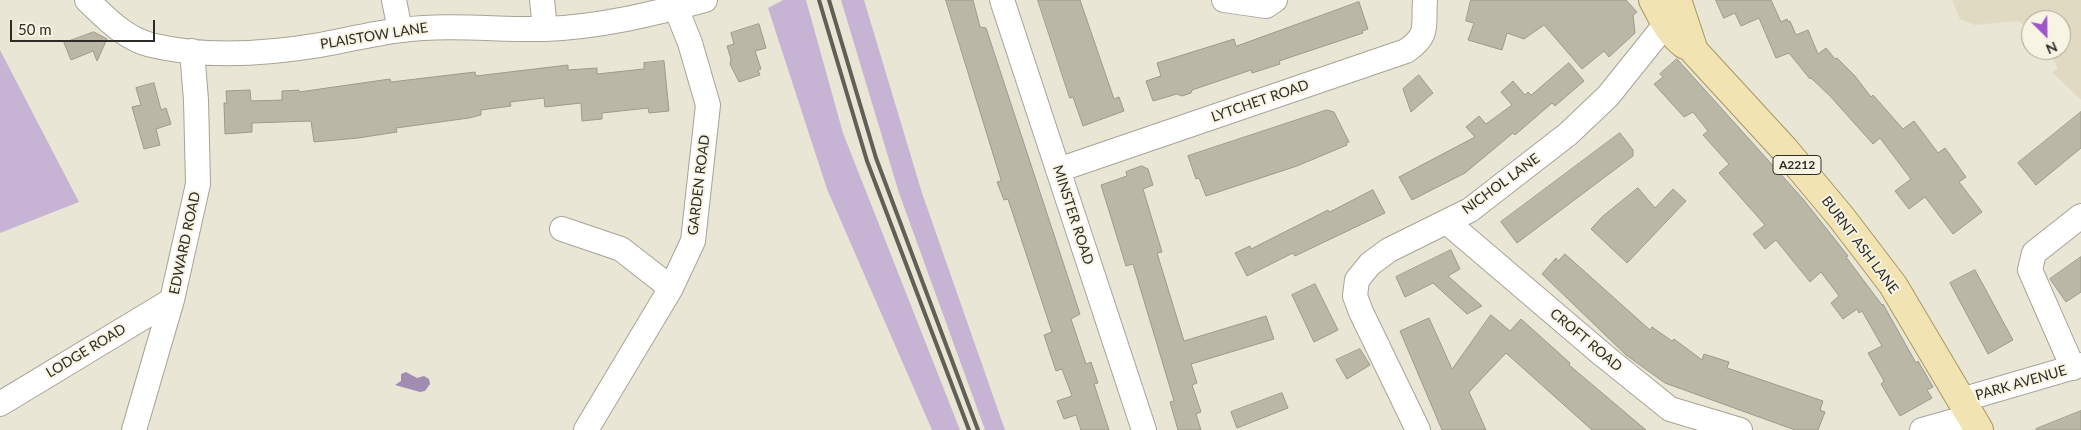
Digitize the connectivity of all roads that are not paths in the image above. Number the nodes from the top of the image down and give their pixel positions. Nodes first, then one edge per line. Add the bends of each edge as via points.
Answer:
1 (86, 0) edge
2 (394, 0) edge
3 (542, 0) edge
4 (705, 0) edge
5 (1002, 0) edge
6 (1224, 0) edge
7 (1275, 0) edge
8 (1425, 0) edge
9 (1653, 0) edge
10 (1677, 0) edge
11 (676, 8) junction
12 (1665, 25) junction
13 (545, 29) junction
14 (400, 30) junction
15 (192, 50) junction
16 (1694, 51) junction
17 (1058, 170) junction
18 (2081, 216) edge
19 (1447, 222) junction
20 (562, 229) dead end
21 (671, 288) junction
22 (172, 300) junction
23 (2077, 367) edge
24 (0, 404) edge
25 (1971, 415) edge
26 (134, 430) edge
27 (586, 430) edge
28 (1144, 430) edge
29 (1418, 430) edge
30 (1740, 430) edge
31 (1922, 430) edge

1 - 15 street, PLAISTOW LANE via 129,36 153,45
2 - 14 street
3 - 13 street
4 - 11 street, PLAISTOW LANE
5 - 17 street, MINSTER ROAD
6 - 7 street via 1266,6
8 - 17 street, LYTCHET ROAD via 1424,34 1406,51
9 - 12 main road
10 - 16 main road, BURNT ASH LANE / A2212
11 - 13 street, PLAISTOW LANE via 617,22
11 - 21 street, GARDEN ROAD via 708,105 693,241
12 - 16 main road via 1673,36
12 - 19 street, NICHOL LANE via 1608,96 1568,134 1470,210
13 - 14 street, PLAISTOW LANE via 467,26
14 - 15 street, PLAISTOW LANE via 277,50
15 - 22 street, EDWARD ROAD via 198,184
16 - 25 main road, BURNT ASH LANE / A2212 via 1785,150 1893,285
17 - 28 street, MINSTER ROAD
18 - 23 street via 2034,253 2030,270
19 - 29 street, NICHOL LANE via 1389,250 1370,264 1358,280 1355,296
19 - 30 street, CROFT ROAD via 1670,408
20 - 21 street via 621,249
21 - 27 street, GARDEN ROAD
22 - 24 street, LODGE ROAD
22 - 26 street, EDWARD ROAD
23 - 25 street, PARK AVENUE
25 - 31 street

